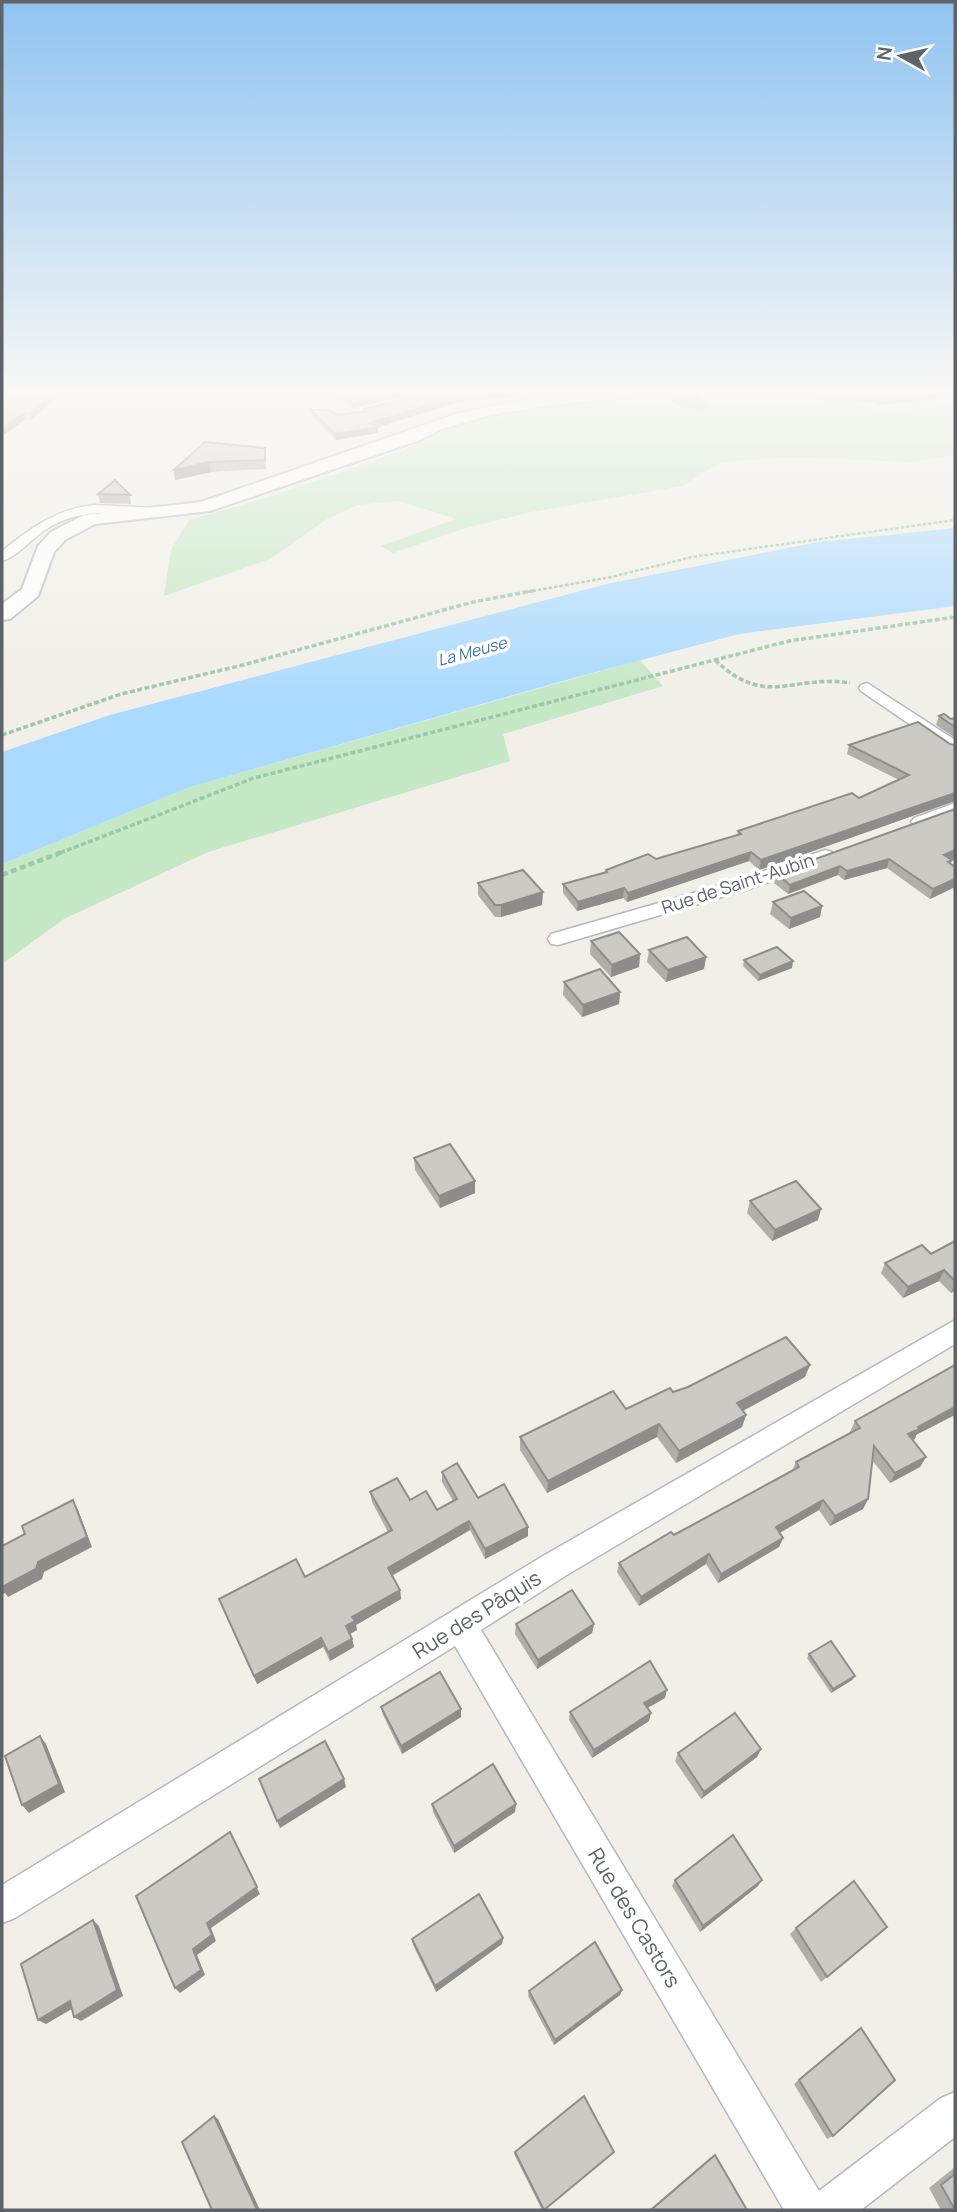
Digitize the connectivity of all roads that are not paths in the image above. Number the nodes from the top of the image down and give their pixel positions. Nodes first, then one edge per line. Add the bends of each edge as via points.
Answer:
1 (239, 495) edge
2 (160, 512) junction
3 (2, 557) edge
4 (2, 614) edge
5 (867, 688) road end
6 (955, 747) edge
7 (955, 808) edge
8 (903, 828) edge
9 (845, 849) edge
10 (558, 939) dead end
11 (955, 1331) edge
12 (460, 1626) junction
13 (2, 1905) edge
14 (955, 2112) edge
15 (807, 2210) edge
16 (828, 2210) edge

1 - 2 street via 203,508
2 - 3 street via 91,508 75,512 56,518
2 - 4 street via 91,519 58,536 45,550 31,592
5 - 6 street
7 - 8 street
9 - 10 street, Rue de Saint-Aubin via 742,885
11 - 12 street, Rue des Pâquis
12 - 13 street, Rue des Pâquis
12 - 15 street, Rue des Castors
14 - 16 street

